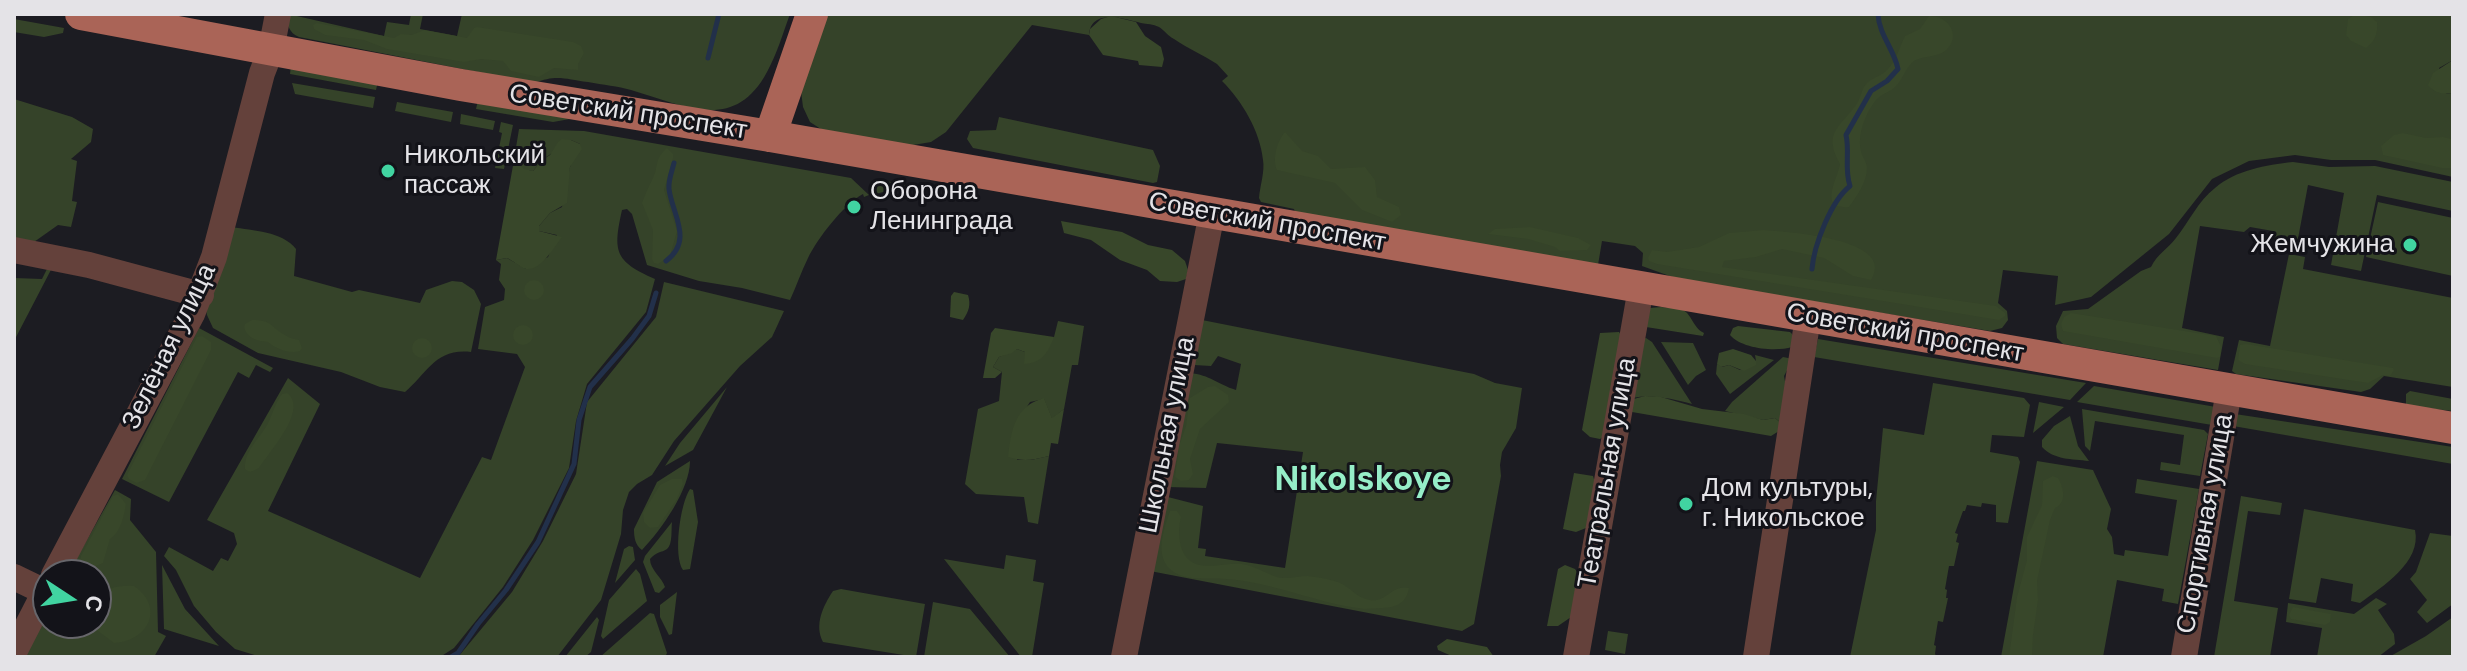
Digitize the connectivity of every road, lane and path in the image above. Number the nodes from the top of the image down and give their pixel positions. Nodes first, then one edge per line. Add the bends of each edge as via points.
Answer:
1 (81, 14) edge
2 (278, 14) edge
3 (812, 14) edge
4 (271, 50) junction
5 (770, 136) junction
6 (1212, 213) junction
7 (14, 250) edge
8 (1641, 288) junction
9 (201, 295) junction
10 (1808, 317) junction
11 (2229, 390) junction
12 (2453, 428) edge
13 (62, 559) edge
14 (32, 617) edge
15 (14, 652) edge
16 (1126, 657) edge
17 (1576, 657) edge
18 (1756, 657) edge
19 (2184, 657) edge

1 - 4 main road, Советский проспект
2 - 4 street, Зелёная улица
3 - 5 main road
4 - 5 main road, Советский проспект
4 - 9 street, Зелёная улица
5 - 6 main road, Советский проспект
6 - 8 main road, Советский проспект
6 - 16 street, Школьная улица
7 - 9 street
8 - 10 main road, Советский проспект
8 - 17 street, Театральная улица
9 - 13 street, Зелёная улица
10 - 11 main road, Советский проспект
10 - 18 street
11 - 12 main road, Советский проспект
11 - 19 street, Спортивная улица
14 - 15 street, Зелёная улица

